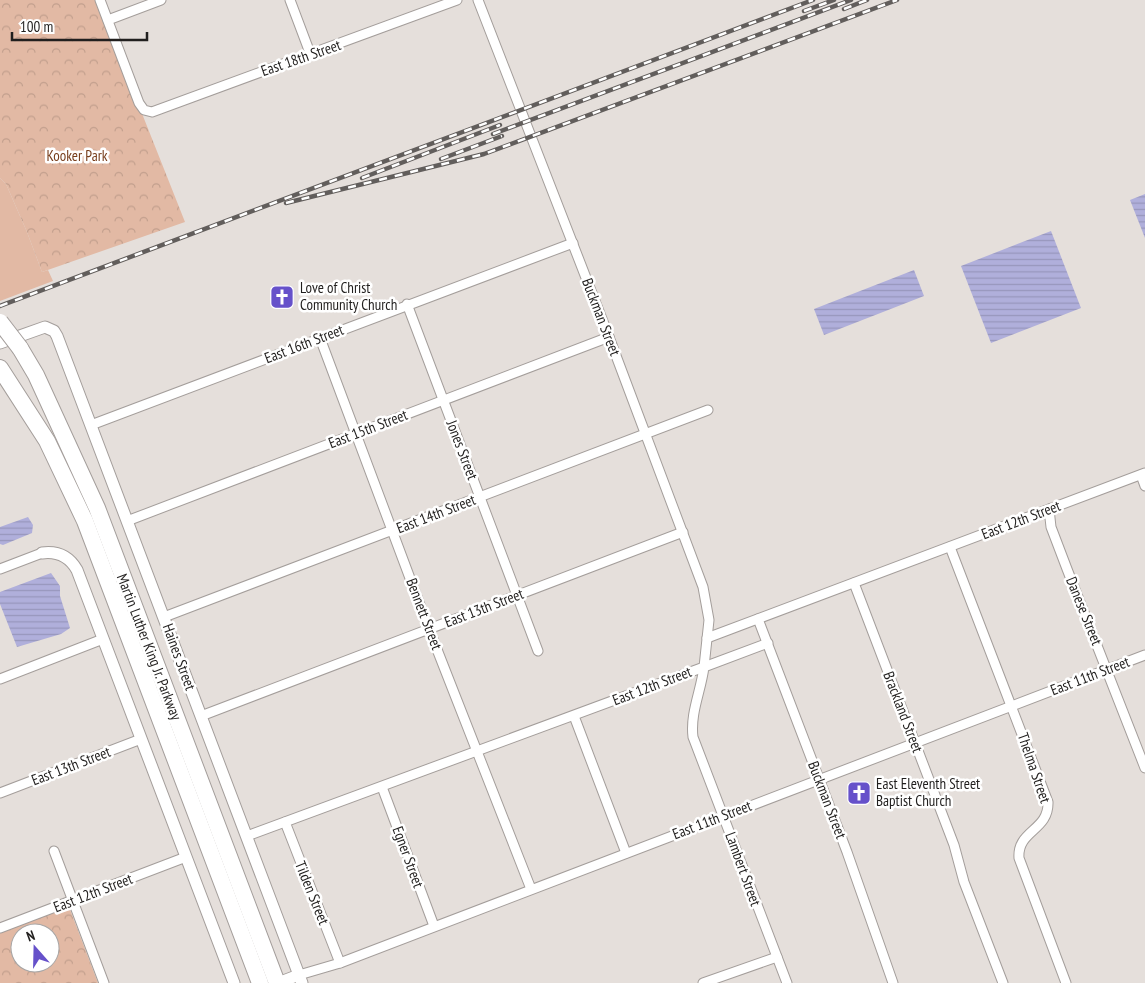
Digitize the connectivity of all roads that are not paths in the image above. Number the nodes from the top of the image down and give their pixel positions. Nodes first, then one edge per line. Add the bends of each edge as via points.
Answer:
1 (100, 0) edge
2 (160, 0) edge
3 (290, 0) edge
4 (457, 0) edge
5 (478, 0) edge
6 (108, 20) junction
7 (310, 54) junction
8 (572, 243) junction
9 (407, 304) junction
10 (0, 322) edge
11 (609, 337) junction
12 (320, 338) junction
13 (0, 343) edge
14 (0, 368) edge
15 (443, 401) junction
16 (708, 410) dead end
17 (91, 425) junction
18 (646, 433) junction
19 (357, 434) junction
20 (1143, 474) edge
21 (1145, 486) edge
22 (480, 498) junction
23 (1049, 509) junction
24 (127, 521) junction
25 (392, 531) junction
26 (683, 532) junction
27 (950, 546) junction
28 (42, 553) joint
29 (0, 570) edge
30 (854, 583) junction
31 (518, 595) junction
32 (164, 617) junction
33 (758, 619) junction
34 (429, 629) junction
35 (707, 638) junction
36 (103, 640) junction
37 (768, 643) junction
38 (538, 651) dead end
39 (1145, 655) edge
40 (704, 667) junction
41 (1107, 670) junction
42 (0, 679) edge
43 (1011, 706) junction
44 (201, 716) junction
45 (574, 716) junction
46 (141, 739) junction
47 (915, 744) junction
48 (478, 752) junction
49 (1145, 768) edge
50 (820, 780) junction
51 (382, 787) junction
52 (0, 793) edge
53 (723, 816) junction
54 (285, 822) junction
55 (247, 836) junction
56 (54, 851) dead end
57 (626, 853) junction
58 (186, 857) junction
59 (531, 889) junction
60 (72, 901) junction
61 (434, 926) junction
62 (0, 928) edge
63 (255, 946) junction
64 (777, 956) junction
65 (340, 963) junction
66 (301, 979) edge
67 (104, 983) edge
68 (234, 983) edge
69 (260, 983) edge
70 (277, 983) edge
71 (703, 983) edge
72 (787, 983) edge
73 (893, 983) edge
74 (1003, 983) edge
75 (1066, 983) edge

1 - 6 street
2 - 6 street
3 - 7 street
4 - 7 street, East 18th Street
5 - 8 street, Buckman Street
6 - 7 street, East 18th Street via 139,103 144,110 152,112
8 - 9 street, East 16th Street
8 - 11 street, Buckman Street
9 - 12 street, East 16th Street
9 - 15 street, Jones Street
10 - 63 highway, Martin Luther King Jr. Parkway, bridge via 36,375 97,508
11 - 15 street, East 15th Street
11 - 18 street, Buckman Street
12 - 17 street, East 16th Street
12 - 19 street, Bennett Street
13 - 17 street, Haines Street via 38,328 54,331
14 - 63 highway, Martin Luther King Jr. Parkway via 47,441 85,521
15 - 19 street, East 15th Street
15 - 22 street, Jones Street
16 - 18 street, East 14th Street
17 - 24 street, Haines Street
18 - 22 street, East 14th Street
18 - 26 street, Buckman Street
19 - 24 street, East 15th Street
19 - 25 street, Bennett Street
20 - 21 street
20 - 23 street, East 12th Street
22 - 25 street, East 14th Street
22 - 31 street, Jones Street
23 - 27 street, East 12th Street
23 - 41 street, Danese Street via 1051,527
24 - 32 street, Haines Street
25 - 32 street, East 14th Street
25 - 34 street, Bennett Street
26 - 31 street, East 13th Street
26 - 35 street, Buckman Street via 705,594 709,620
27 - 30 street, East 12th Street
27 - 43 street, Thelma Street
28 - 29 street
28 - 36 street via 56,553 74,564
30 - 33 street, East 12th Street
30 - 47 street, Brackland Street
31 - 34 street, East 13th Street
31 - 38 street, Jones Street
32 - 44 street, Haines Street
33 - 35 street, East 12th Street
33 - 37 street, Buckman Street
34 - 44 street, East 13th Street
34 - 48 street, Bennett Street
35 - 40 street, East 12th Street
36 - 42 street
36 - 46 street
37 - 40 street
37 - 50 street, Buckman Street
39 - 41 street, East 11th Street
40 - 45 street, East 12th Street
40 - 53 street, Lambert Street via 691,722 693,737
41 - 43 street, East 11th Street
41 - 49 street, Danese Street
43 - 47 street, East 11th Street
43 - 75 street, Thelma Street via 1048,802 1045,820 1024,839 1019,858
44 - 55 street, Haines Street
45 - 48 street, East 12th Street
45 - 57 street
46 - 52 street, East 13th Street
46 - 58 street
47 - 50 street, East 11th Street
47 - 74 street, Brackland Street
48 - 51 street, East 12th Street
48 - 59 street, Bennett Street
50 - 53 street, East 11th Street
50 - 73 street, Buckman Street
51 - 54 street, East 12th Street
51 - 61 street, Egner Street
53 - 57 street, East 11th Street
53 - 64 street, Lambert Street
54 - 55 street, East 12th Street
54 - 65 street, Tilden Street
55 - 66 street, Haines Street
56 - 60 street
57 - 59 street, East 11th Street
58 - 60 street, East 12th Street
58 - 68 street
59 - 61 street, East 11th Street
60 - 62 street, East 12th Street
60 - 67 street
61 - 65 street, East 11th Street
63 - 69 highway, Martin Luther King Jr. Parkway
63 - 70 highway, Martin Luther King Jr. Parkway
64 - 71 street
64 - 72 street, Lambert Street
65 - 66 street, East 11th Street
66 - 70 street, East 11th Street

